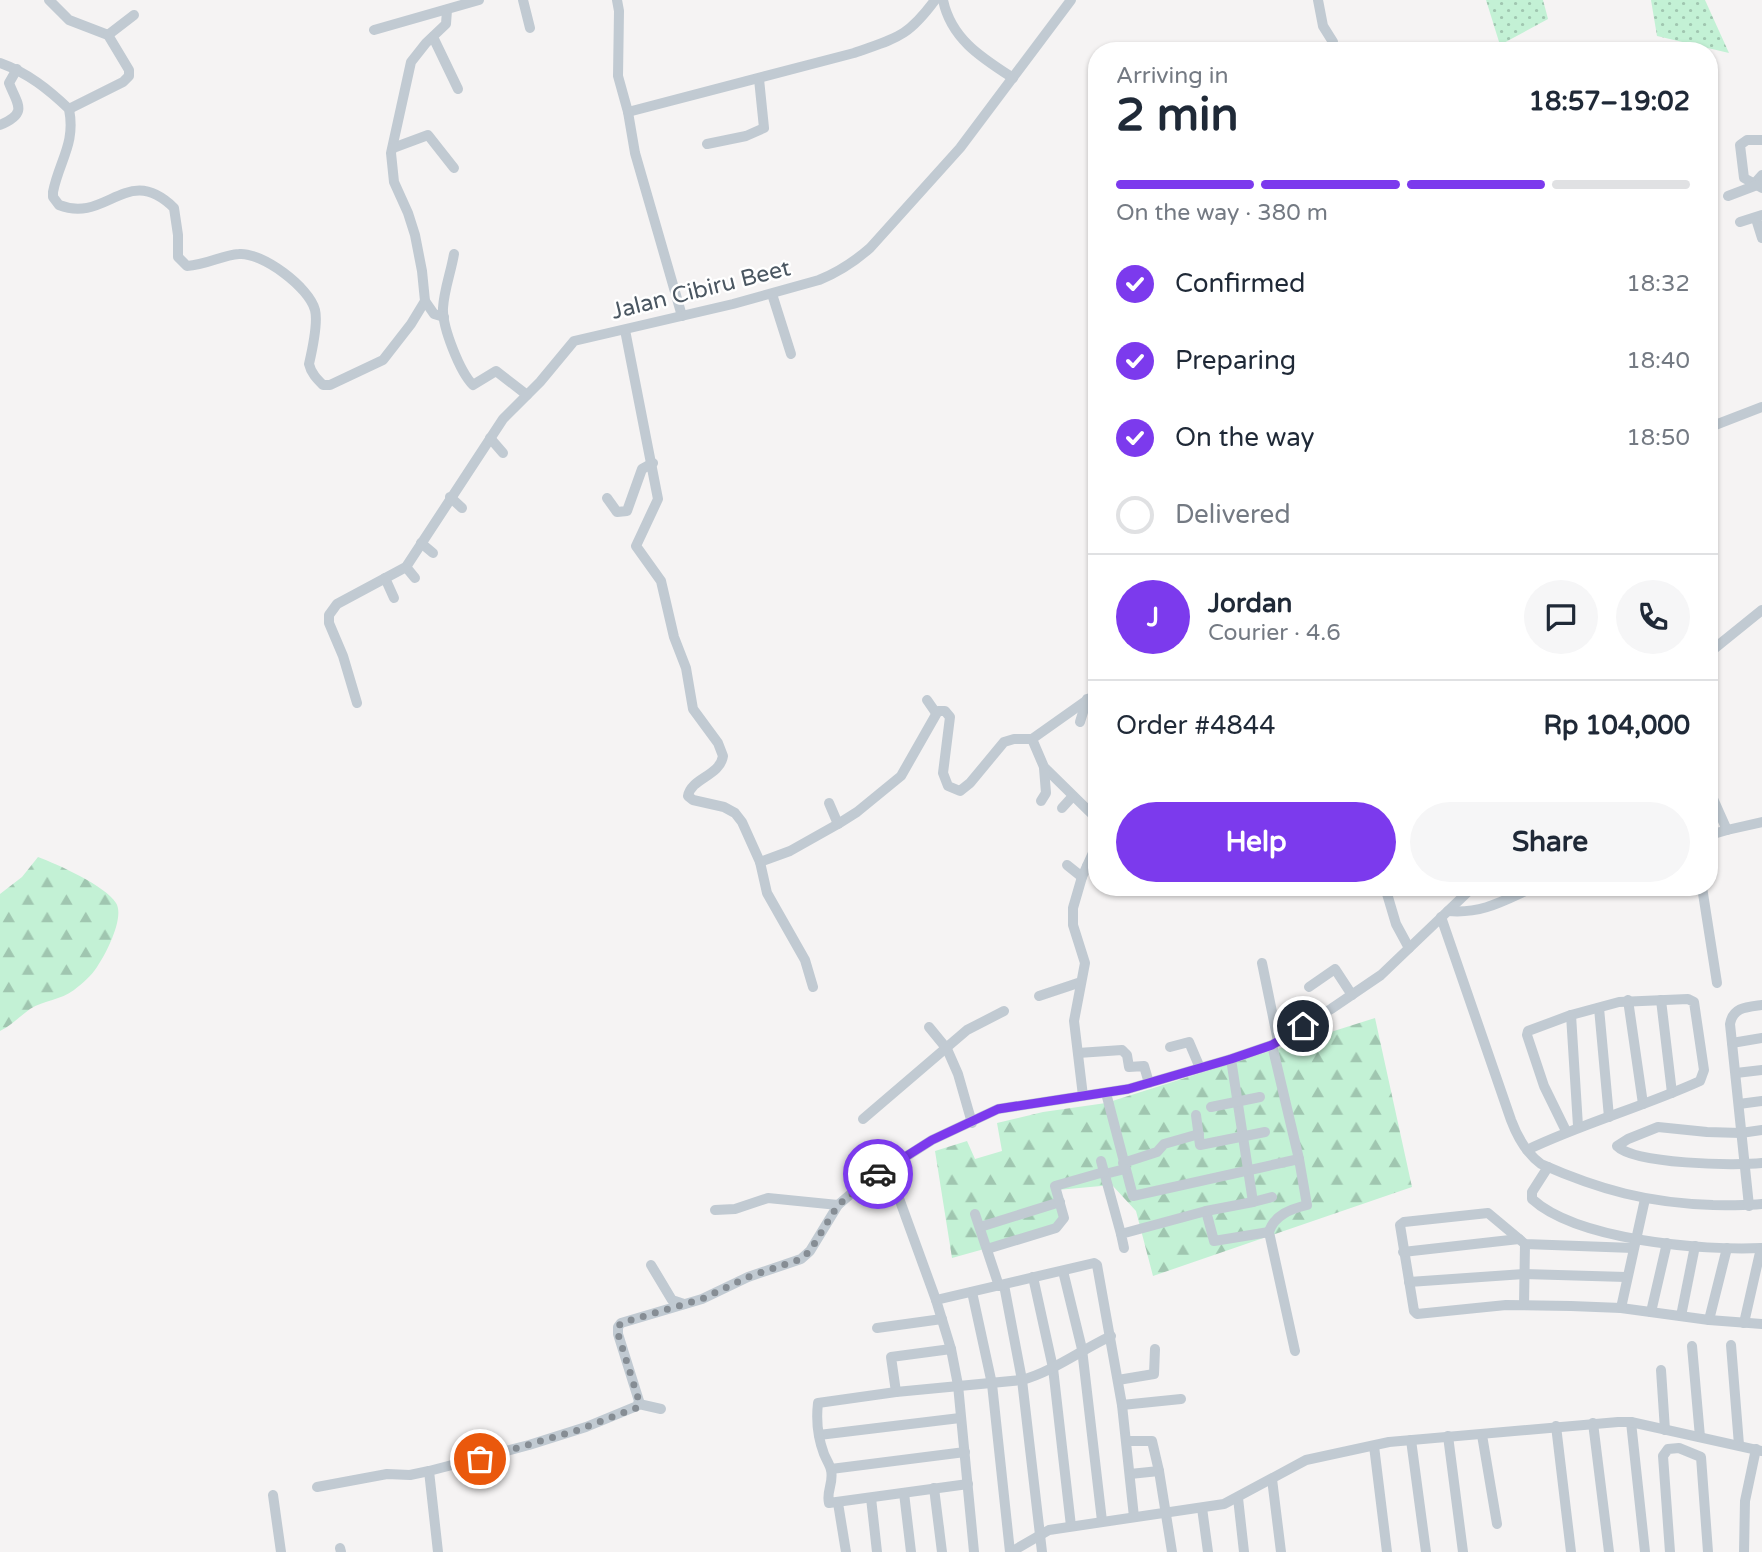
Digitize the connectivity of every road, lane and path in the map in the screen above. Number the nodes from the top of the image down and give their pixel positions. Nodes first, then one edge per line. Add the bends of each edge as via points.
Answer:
1 (49, 0) edge
2 (479, 0) edge
3 (523, 0) edge
4 (617, 0) edge
5 (935, 0) edge
6 (943, 0) edge
7 (1071, 0) edge
8 (1318, 0) edge
9 (447, 10) junction
10 (134, 15) dead end
11 (530, 28) dead end
12 (374, 30) dead end
13 (108, 35) junction
14 (433, 37) junction
15 (1333, 42) dead end
16 (0, 63) edge
17 (17, 69) junction
18 (1013, 78) junction
19 (759, 79) junction
20 (458, 89) dead end
21 (69, 109) junction
22 (628, 112) junction
23 (0, 125) edge
24 (1762, 140) edge
25 (707, 144) dead end
26 (393, 148) junction
27 (454, 168) dead end
28 (1762, 175) edge
29 (1758, 186) edge
30 (1728, 196) dead end
31 (1759, 219) edge
32 (1740, 222) dead end
33 (1762, 238) edge
34 (454, 254) dead end
35 (772, 293) junction
36 (425, 301) junction
37 (682, 316) junction
38 (444, 317) junction
39 (625, 330) junction
40 (791, 354) dead end
41 (527, 395) junction
42 (1762, 407) edge
43 (1718, 424) edge
44 (490, 438) junction
45 (503, 453) dead end
46 (653, 463) junction
47 (450, 497) junction
48 (607, 498) dead end
49 (462, 508) dead end
50 (421, 543) junction
51 (433, 553) dead end
52 (406, 566) junction
53 (385, 578) junction
54 (415, 578) dead end
55 (394, 598) dead end
56 (1762, 610) edge
57 (1718, 646) edge
58 (1087, 698) joint
59 (927, 701) dead end
60 (357, 703) dead end
61 (936, 713) junction
62 (1080, 722) dead end
63 (1032, 739) junction
64 (1044, 767) junction
65 (1072, 797) junction
66 (1041, 801) dead end
67 (829, 803) dead end
68 (1062, 808) dead end
69 (1718, 810) edge
70 (1088, 811) edge
71 (1762, 822) edge
72 (838, 824) junction
73 (1727, 830) junction
74 (1718, 833) edge
75 (760, 862) junction
76 (1067, 865) dead end
77 (1087, 866) edge
78 (1082, 877) junction
79 (1388, 896) edge
80 (1463, 896) edge
81 (1515, 896) edge
82 (1703, 896) edge
83 (1444, 914) junction
84 (1409, 948) junction
85 (1262, 963) dead end
86 (1081, 982) junction
87 (1717, 983) dead end
88 (1309, 987) dead end
89 (813, 988) dead end
90 (1352, 995) junction
91 (1040, 996) dead end
92 (1628, 1000) junction
93 (1661, 1000) junction
94 (1762, 1005) edge
95 (1600, 1008) junction
96 (1004, 1011) dead end
97 (1571, 1015) junction
98 (929, 1027) dead end
99 (1762, 1038) edge
100 (1275, 1043) junction
101 (1732, 1043) junction
102 (1170, 1047) dead end
103 (947, 1049) junction
104 (1078, 1053) junction
105 (1231, 1059) junction
106 (1200, 1068) junction
107 (1762, 1070) edge
108 (1736, 1073) junction
109 (1149, 1083) junction
110 (1106, 1093) junction
111 (1672, 1093) junction
112 (1083, 1096) junction
113 (1260, 1097) dead end
114 (1762, 1101) edge
115 (1237, 1102) junction
116 (1643, 1104) junction
117 (1739, 1104) junction
118 (1211, 1107) dead end
119 (1196, 1115) dead end
120 (1609, 1117) junction
121 (863, 1119) dead end
122 (972, 1123) junction
123 (1578, 1126) junction
124 (1762, 1130) edge
125 (1566, 1131) junction
126 (1265, 1132) dead end
127 (1741, 1133) junction
128 (1199, 1134) junction
129 (1241, 1136) junction
130 (1527, 1150) junction
131 (1299, 1159) junction
132 (1101, 1161) dead end
133 (1762, 1163) edge
134 (1745, 1165) junction
135 (1124, 1166) junction
136 (1548, 1167) junction
137 (888, 1168) junction
138 (1246, 1170) junction
139 (1104, 1173) junction
140 (1272, 1197) dead end
141 (1645, 1199) junction
142 (1060, 1202) junction
143 (1253, 1202) junction
144 (1762, 1204) edge
145 (838, 1205) junction
146 (1749, 1206) junction
147 (715, 1210) dead end
148 (1206, 1211) junction
149 (975, 1214) dead end
150 (980, 1227) junction
151 (1269, 1231) junction
152 (1121, 1234) junction
153 (1522, 1242) junction
154 (1634, 1243) junction
155 (1667, 1243) junction
156 (1695, 1246) junction
157 (1124, 1248) dead end
158 (1727, 1248) junction
159 (1761, 1248) edge
160 (987, 1250) junction
161 (1403, 1252) junction
162 (651, 1265) dead end
163 (1063, 1271) junction
164 (1524, 1273) junction
165 (1034, 1277) junction
166 (1626, 1277) junction
167 (1409, 1282) junction
168 (1001, 1285) junction
169 (972, 1292) junction
170 (936, 1300) junction
171 (685, 1304) junction
172 (1524, 1305) junction
173 (1621, 1308) junction
174 (1651, 1311) junction
175 (1681, 1317) junction
176 (942, 1319) junction
177 (1709, 1320) junction
178 (1744, 1323) junction
179 (1762, 1324) edge
180 (877, 1328) dead end
181 (1111, 1336) junction
182 (1731, 1345) dead end
183 (1692, 1346) dead end
184 (951, 1349) junction
185 (1082, 1349) junction
186 (1155, 1349) dead end
187 (1295, 1351) dead end
188 (1053, 1368) junction
189 (1661, 1370) dead end
190 (1023, 1380) junction
191 (1118, 1380) junction
192 (992, 1384) junction
193 (958, 1385) junction
194 (896, 1392) junction
195 (1181, 1399) dead end
196 (639, 1404) junction
197 (1122, 1405) junction
198 (661, 1409) dead end
199 (961, 1418) junction
200 (1631, 1422) junction
201 (1594, 1423) junction
202 (1556, 1426) junction
203 (1665, 1430) junction
204 (819, 1435) junction
205 (1482, 1435) junction
206 (1448, 1436) junction
207 (1700, 1437) junction
208 (1411, 1440) junction
209 (1127, 1441) junction
210 (1739, 1445) junction
211 (1374, 1446) junction
212 (1759, 1450) edge
213 (965, 1452) junction
214 (831, 1469) junction
215 (429, 1471) junction
216 (1158, 1471) junction
217 (1130, 1474) junction
218 (1272, 1479) junction
219 (968, 1484) junction
220 (317, 1487) dead end
221 (934, 1488) junction
222 (904, 1493) junction
223 (273, 1495) dead end
224 (871, 1498) junction
225 (1238, 1498) junction
226 (838, 1503) junction
227 (1202, 1508) junction
228 (1166, 1513) junction
229 (1134, 1517) junction
230 (1102, 1521) junction
231 (1497, 1524) dead end
232 (1071, 1526) junction
233 (1040, 1534) junction
234 (281, 1552) edge
235 (438, 1552) edge
236 (846, 1552) edge
237 (877, 1552) edge
238 (911, 1552) edge
239 (942, 1552) edge
240 (974, 1552) edge
241 (1011, 1552) edge
242 (1042, 1552) edge
243 (1172, 1552) edge
244 (1208, 1552) edge
245 (1244, 1552) edge
246 (1281, 1552) edge
247 (1387, 1552) edge
248 (1426, 1552) edge
249 (1463, 1552) edge
250 (1571, 1552) edge
251 (1609, 1552) edge
252 (1645, 1552) edge
253 (1670, 1552) edge
254 (1708, 1552) edge
255 (1744, 1552) edge

1 - 13 street via 69,20
2 - 9 street
3 - 11 street
4 - 22 street via 618,76
5 - 19 street via 904,35
6 - 18 street via 966,44
7 - 18 street, Jalan Cibiru Beet
8 - 15 street
9 - 12 street
9 - 14 street via 446,24
10 - 13 street
13 - 21 street via 127,64 128,79
14 - 20 street
14 - 26 street via 411,62
16 - 17 street
17 - 21 street
17 - 23 street via 9,82 19,110 15,118
18 - 35 street, Jalan Cibiru Beet via 960,148 870,248 837,273
19 - 22 street
19 - 25 street via 765,128
21 - 36 street via 69,142 53,192 59,205 88,210 122,192 145,191 174,208 178,257 187,266 242,253 270,262 295,282 315,310 309,364 323,385 340,382 383,360
22 - 37 street via 635,153
24 - 29 street via 1740,145 1744,178
26 - 27 street via 428,135
26 - 36 street via 391,173 415,235
28 - 29 street
29 - 30 street
31 - 32 street
31 - 33 street
34 - 38 street
35 - 37 street, Jalan Cibiru Beet
35 - 40 street
36 - 38 street via 435,314
37 - 39 street, Jalan Cibiru Beet
38 - 41 street via 461,368 471,383 475,385 494,370
39 - 41 street, Jalan Cibiru Beet via 574,341
39 - 46 street
41 - 44 street, Jalan Cibiru Beet
42 - 43 street
44 - 45 street
44 - 47 street, Jalan Cibiru Beet
46 - 48 street via 642,470 627,511 617,512
46 - 75 street via 658,499 636,546 662,581 693,709 723,756 718,768 690,789 688,796 736,813
47 - 49 street
47 - 50 street, Jalan Cibiru Beet
50 - 51 street
50 - 52 street, Jalan Cibiru Beet
52 - 53 street, Jalan Cibiru Beet
52 - 54 street
53 - 55 street
53 - 60 street, Jalan Cibiru Beet via 337,604 329,615
56 - 57 street
58 - 62 street
58 - 63 street
59 - 61 street
61 - 63 street via 945,711 950,717 943,774 954,790 964,789 1004,742
61 - 72 street via 901,776
63 - 64 street
64 - 65 street
64 - 66 street via 1046,793
65 - 68 street
65 - 70 street
67 - 72 street
69 - 73 street
71 - 73 street
72 - 75 street
73 - 74 street
75 - 89 street via 767,893 805,960
76 - 78 street
77 - 78 street
78 - 86 street via 1073,908 1073,925 1085,963
79 - 84 street
80 - 83 street
81 - 83 street via 1485,910
82 - 87 street
83 - 84 street
83 - 130 street via 1501,1094
84 - 90 street
85 - 100 street
86 - 91 street
86 - 104 street via 1074,1021
88 - 90 street via 1335,969
90 - 100 street
92 - 93 street
92 - 95 street
92 - 116 street
93 - 111 street
93 - 111 street via 1694,1002 1704,1070 1700,1081
94 - 101 street via 1734,1012
95 - 97 street
95 - 120 street
96 - 103 street via 967,1030
97 - 123 street
97 - 125 street via 1531,1029 1527,1035
98 - 103 street
99 - 101 street
100 - 105 street
100 - 131 street
101 - 108 street
102 - 106 street via 1189,1042
103 - 121 street
103 - 122 street
104 - 109 street via 1122,1050 1129,1067 1144,1066
104 - 112 street
105 - 106 street
105 - 115 street
106 - 109 street
107 - 108 street
108 - 117 street
109 - 110 street
110 - 112 street
110 - 135 street
111 - 116 street
112 - 122 street via 998,1109
113 - 115 street
114 - 117 street
115 - 118 street
115 - 129 street
116 - 120 street
117 - 127 street
119 - 128 street
120 - 123 street
122 - 137 street via 932,1140
123 - 125 street
124 - 127 street
125 - 130 street
126 - 129 street
127 - 134 street
127 - 134 street via 1658,1126 1617,1146 1643,1157
128 - 129 street via 1200,1145
128 - 135 street via 1164,1144 1157,1152
129 - 138 street
130 - 136 street
131 - 138 street
131 - 151 street via 1307,1205 1282,1215
132 - 139 street
133 - 134 street
134 - 146 street
135 - 138 street via 1133,1196
135 - 139 street
136 - 141 street
136 - 154 street via 1532,1192 1534,1201 1579,1225
137 - 145 street
137 - 170 street
138 - 143 street
139 - 142 street via 1055,1186
139 - 152 street
140 - 143 street
141 - 146 street
141 - 154 street
142 - 150 street
142 - 160 street via 1064,1218 1056,1228
143 - 148 street
144 - 146 street
145 - 147 street via 768,1198
145 - 171 street via 807,1256
148 - 151 street via 1214,1241
148 - 152 street
149 - 150 street
150 - 160 street
151 - 187 street
152 - 157 street
153 - 154 street
153 - 161 street
153 - 161 street via 1488,1213 1401,1223
153 - 164 street
154 - 155 street
154 - 166 street
155 - 156 street
155 - 174 street
156 - 158 street
156 - 175 street
158 - 159 street
158 - 177 street
159 - 178 street
160 - 168 street
161 - 167 street
162 - 171 street via 672,1300
163 - 165 street
163 - 181 street via 1097,1265
163 - 185 street
164 - 166 street
164 - 167 street
164 - 172 street
165 - 168 street
165 - 188 street
166 - 173 street
167 - 172 street via 1417,1314
168 - 169 street
168 - 190 street
169 - 170 street
169 - 192 street
170 - 176 street
171 - 196 street via 618,1327
172 - 173 street
173 - 174 street
174 - 175 street
175 - 177 street
176 - 180 street
176 - 184 street
177 - 178 street
178 - 179 street
181 - 185 street
181 - 191 street
182 - 210 street
183 - 207 street
184 - 193 street
184 - 194 street via 891,1357
185 - 188 street
185 - 230 street
186 - 191 street via 1155,1374
188 - 190 street
188 - 232 street
189 - 203 street
190 - 192 street
190 - 233 street
191 - 197 street
192 - 193 street
192 - 241 street
193 - 194 street
193 - 199 street
194 - 204 street via 819,1401
195 - 197 street
196 - 198 street
196 - 215 street via 554,1437
197 - 209 street
199 - 204 street
199 - 213 street
200 - 201 street
200 - 203 street
200 - 252 street
201 - 202 street
201 - 251 street
202 - 205 street
202 - 250 street
203 - 207 street
204 - 214 street
205 - 206 street
205 - 231 street
206 - 208 street
206 - 249 street
207 - 210 street
208 - 211 street
208 - 248 street
209 - 216 street via 1152,1441
209 - 217 street
210 - 212 street
211 - 218 street via 1306,1460
211 - 247 street
212 - 255 street via 1745,1501
213 - 214 street
213 - 219 street
214 - 226 street via 828,1502
215 - 220 street
215 - 235 street
216 - 217 street
216 - 228 street
217 - 229 street
218 - 225 street
218 - 246 street
219 - 221 street
219 - 240 street
221 - 222 street
221 - 239 street
222 - 224 street
222 - 238 street
223 - 234 street
224 - 226 street
224 - 237 street
225 - 227 street
225 - 245 street
226 - 236 street
227 - 228 street
227 - 244 street
228 - 229 street
228 - 243 street
229 - 230 street
230 - 232 street
232 - 233 street
233 - 241 street
233 - 242 street
253 - 254 street via 1663,1456 1668,1449 1679,1448 1701,1457

